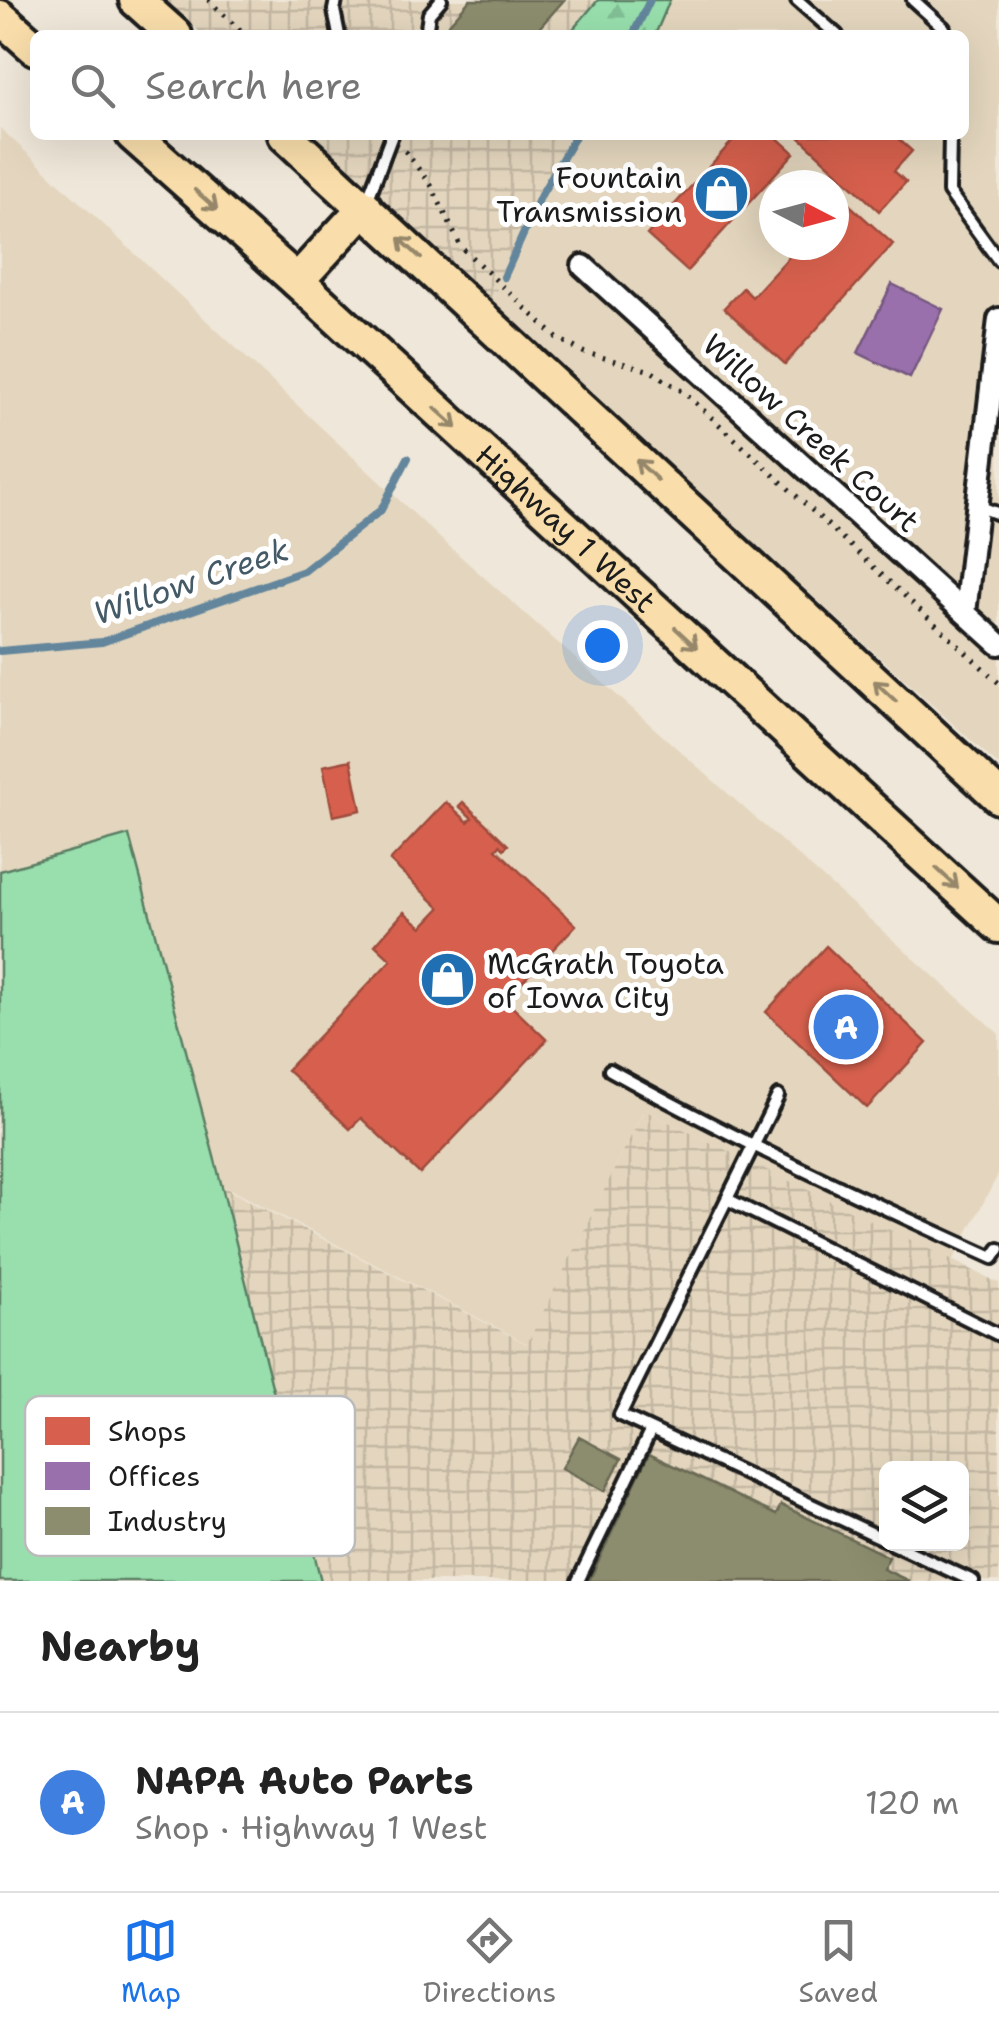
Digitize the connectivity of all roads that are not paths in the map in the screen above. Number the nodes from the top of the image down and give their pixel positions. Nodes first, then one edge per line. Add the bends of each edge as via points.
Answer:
1 (136, 0) edge
2 (336, 0) edge
3 (441, 0) edge
4 (797, 0) edge
5 (912, 0) edge
6 (0, 17) edge
7 (169, 30) edge
8 (338, 30) edge
9 (427, 30) edge
10 (831, 30) edge
11 (943, 30) edge
12 (30, 44) edge
13 (139, 140) edge
14 (291, 140) edge
15 (390, 140) edge
16 (950, 140) edge
17 (365, 207) junction
18 (999, 261) edge
19 (583, 266) dead end
20 (296, 281) junction
21 (999, 319) edge
22 (993, 511) edge
23 (965, 612) junction
24 (999, 644) edge
25 (999, 797) edge
26 (999, 926) edge
27 (610, 1070) dead end
28 (778, 1096) dead end
29 (753, 1146) junction
30 (727, 1199) junction
31 (997, 1256) edge
32 (999, 1335) edge
33 (651, 1430) junction
34 (879, 1537) edge
35 (909, 1551) edge
36 (578, 1581) edge
37 (974, 1581) edge

1 - 7 main road
2 - 8 lane
3 - 9 lane
4 - 10 lane
5 - 11 lane
6 - 12 main road
13 -> 20 main road, Highway 1 West
14 - 17 main road
15 - 17 lane
16 - 18 lane via 949,192
17 - 20 main road
25 -> 17 main road
19 - 23 street, Willow Creek Court
20 -> 26 main road, Highway 1 West
21 - 22 street
22 - 23 street
23 - 24 street, Willow Creek Court
27 - 29 lane
28 - 29 lane
29 - 30 lane
29 - 31 lane
30 - 32 lane
30 - 33 lane via 620,1416
33 - 34 lane
33 - 36 lane
35 - 37 lane

